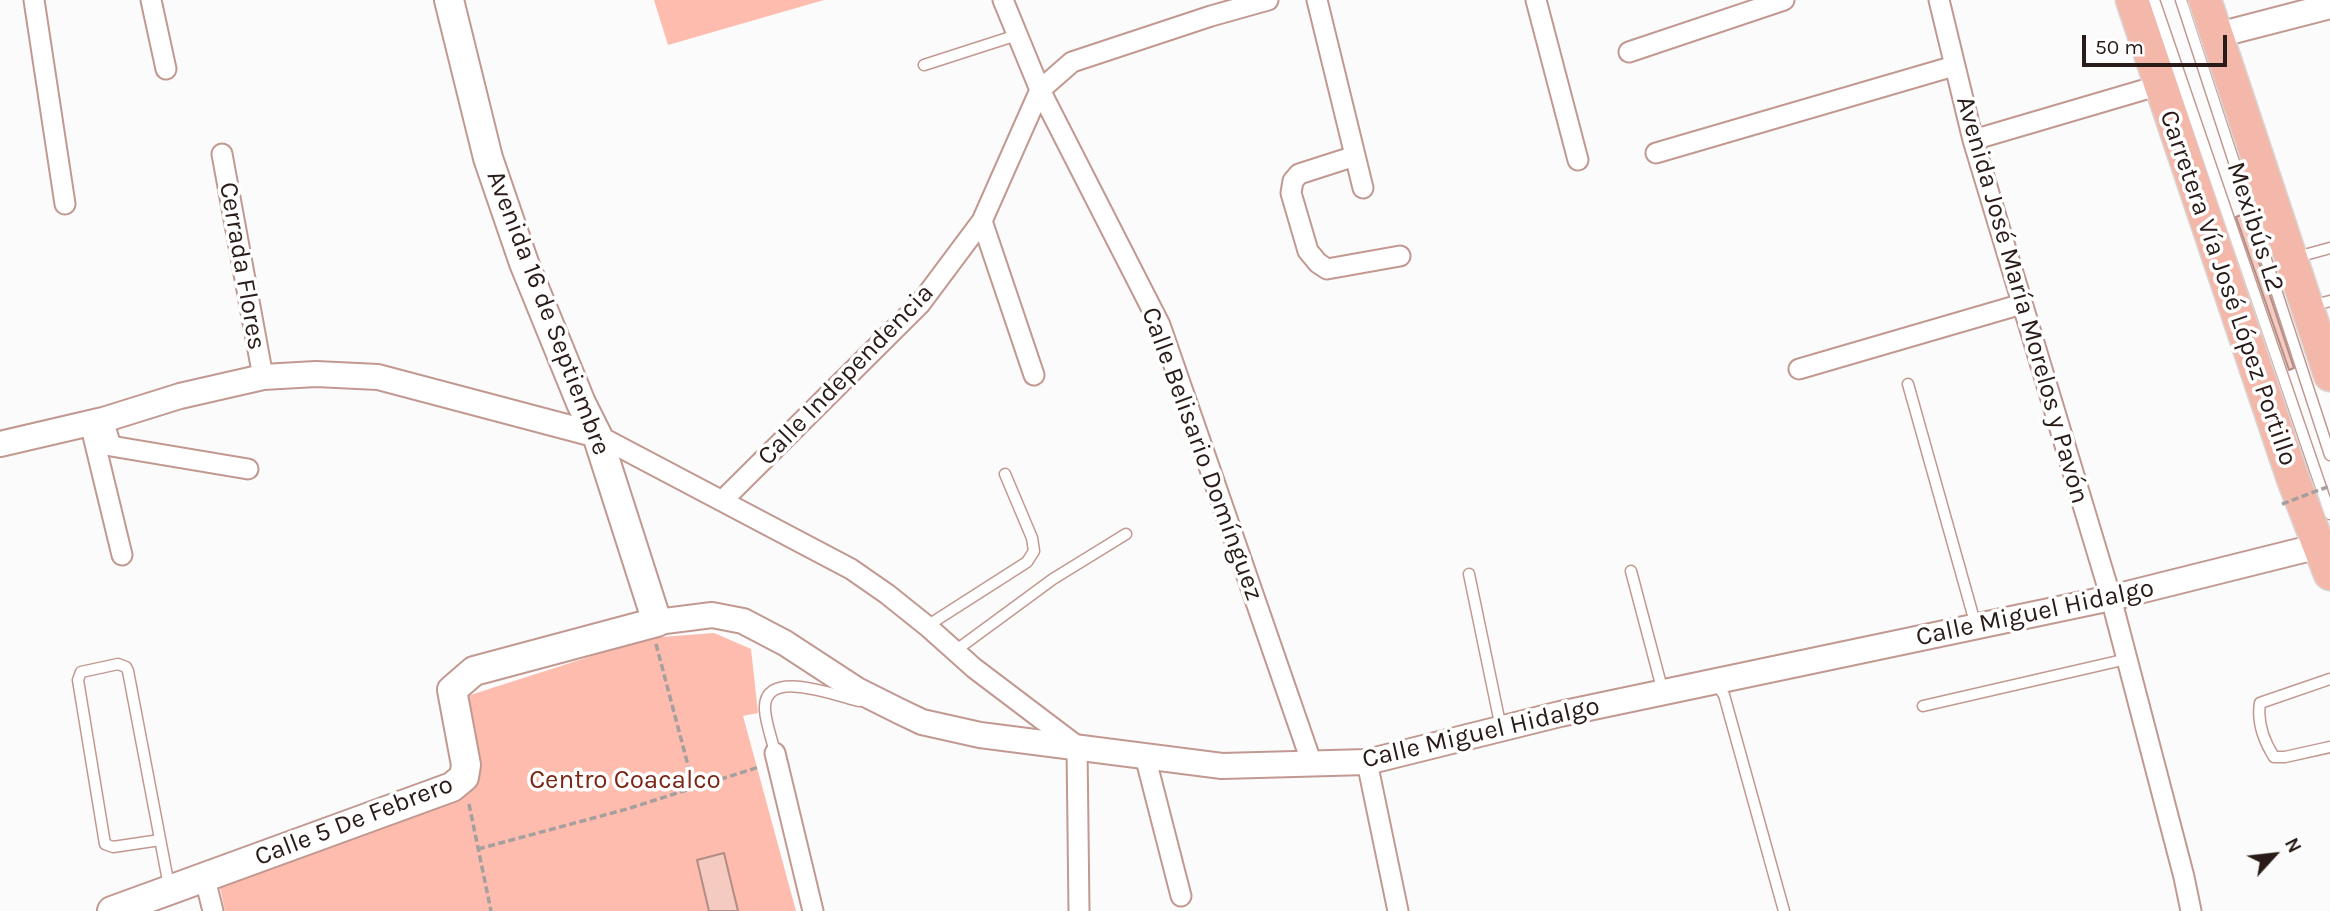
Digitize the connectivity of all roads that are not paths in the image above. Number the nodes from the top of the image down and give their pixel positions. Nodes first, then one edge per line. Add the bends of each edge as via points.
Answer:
1 (34, 0) edge
2 (151, 0) edge
3 (449, 0) edge
4 (1003, 0) edge
5 (1268, 0) edge
6 (1317, 0) edge
7 (1536, 0) edge
8 (1784, 0) edge
9 (1939, 0) edge
10 (2132, 0) edge
11 (2154, 0) edge
12 (2181, 0) edge
13 (2205, 0) edge
14 (2330, 6) edge
15 (2297, 7) edge
16 (1209, 8) edge
17 (1017, 35) junction
18 (2218, 35) junction
19 (1629, 52) dead end
20 (924, 65) dead end
21 (1954, 66) junction
22 (166, 69) dead end
23 (2160, 85) junction
24 (1040, 90) junction
25 (1973, 141) junction
26 (1656, 153) dead end
27 (222, 155) dead end
28 (1355, 156) junction
29 (1577, 160) dead end
30 (1363, 188) dead end
31 (65, 204) dead end
32 (982, 221) junction
33 (2330, 248) edge
34 (1400, 256) dead end
35 (2290, 259) junction
36 (2022, 304) junction
37 (2318, 314) edge
38 (1799, 369) dead end
39 (1034, 375) dead end
40 (2330, 375) edge
41 (263, 377) junction
42 (1908, 384) dead end
43 (96, 421) junction
44 (597, 435) junction
45 (0, 444) edge
46 (2330, 455) edge
47 (248, 469) dead end
48 (1005, 474) dead end
49 (722, 501) junction
50 (2330, 514) edge
51 (1126, 534) dead end
52 (122, 555) dead end
53 (2324, 560) edge
54 (1631, 571) dead end
55 (1469, 574) dead end
56 (2330, 582) edge
57 (2111, 598) junction
58 (654, 623) junction
59 (927, 626) junction
60 (1976, 626) junction
61 (955, 651) junction
62 (2127, 659) junction
63 (2330, 679) edge
64 (1715, 681) junction
65 (1663, 692) junction
66 (1923, 706) dead end
67 (900, 711) junction
68 (1502, 729) junction
69 (1077, 746) junction
70 (2330, 747) edge
71 (1145, 756) junction
72 (777, 758) joint
73 (1367, 762) junction
74 (1312, 764) junction
75 (160, 839) junction
76 (205, 879) junction
77 (170, 890) junction
78 (1181, 896) dead end
79 (112, 911) edge
80 (213, 911) edge
81 (813, 911) edge
82 (1079, 911) edge
83 (1398, 911) edge
84 (1784, 911) edge
85 (2191, 911) edge

1 - 31 street
2 - 22 street
3 - 44 main road, Avenida 16 de Septiembre via 492,171 524,263
4 - 17 street, Calle Belisario Domínguez
5 - 16 street, Calle Independencia
6 - 28 street
7 - 29 street
8 - 19 street
9 - 21 street, Avenida José María Morelos y Pavón
10 - 23 main road, Carretera Vía José López Portillo
11 - 50 lane, Mexibús L2
12 - 46 lane, Mexibús L2
13 - 18 main road
14 - 15 street
15 - 18 street
16 - 24 street, Calle Independencia via 1072,62
17 - 20 lane
17 - 24 street, Calle Belisario Domínguez
18 - 35 main road
21 - 25 street, Avenida José María Morelos y Pavón
21 - 26 street
23 - 25 street
23 - 53 main road, Carretera Vía José López Portillo
24 - 32 street, Calle Independencia
24 - 74 street, Calle Belisario Domínguez via 1160,326
25 - 36 street, Avenida José María Morelos y Pavón
27 - 41 street, Cerrada Flores
28 - 30 street
28 - 34 street via 1299,174 1293,181 1291,193 1308,251 1327,269
32 - 39 street
32 - 49 street, Calle Independencia via 920,304
33 - 35 lane
35 - 37 main road
36 - 38 street
36 - 57 street, Avenida José María Morelos y Pavón
37 - 40 main road
41 - 43 street
41 - 44 street via 379,377
42 - 60 lane
43 - 45 street
43 - 47 street via 111,446
43 - 52 street
44 - 49 street
44 - 58 main road, Avenida 16 de Septiembre
48 - 59 lane via 1034,551 1027,562
49 - 59 street via 851,569
51 - 61 lane via 1053,579
53 - 56 main road
53 - 57 street, Calle Miguel Hidalgo
54 - 65 lane
55 - 68 lane
57 - 60 street, Calle Miguel Hidalgo
57 - 62 street
58 - 67 street, Calle Miguel Hidalgo via 712,615 743,621
58 - 76 main road, Calle 5 De Febrero via 474,671 452,690 466,765 464,778 452,788
59 - 61 street
60 - 64 street, Calle Miguel Hidalgo
61 - 69 street
62 - 66 lane
62 - 85 street
63 - 70 lane via 2260,703 2259,714 2274,757
64 - 65 street, Calle Miguel Hidalgo
64 - 84 lane via 1724,695
65 - 68 street, Calle Miguel Hidalgo
67 - 69 street, Calle Miguel Hidalgo via 922,722 980,735
67 - 72 lane via 784,685 772,691 765,709
68 - 73 street, Calle Miguel Hidalgo
69 - 71 street, Calle Miguel Hidalgo
69 - 82 street
71 - 74 street, Calle Miguel Hidalgo via 1222,766
71 - 78 street
72 - 81 street
73 - 74 street, Calle Miguel Hidalgo
73 - 83 street
75 - 75 lane via 128,671 118,664 81,672 78,680 104,844 113,847
75 - 77 lane
76 - 77 main road, Calle 5 De Febrero
76 - 80 street
77 - 79 main road, Calle 5 De Febrero

